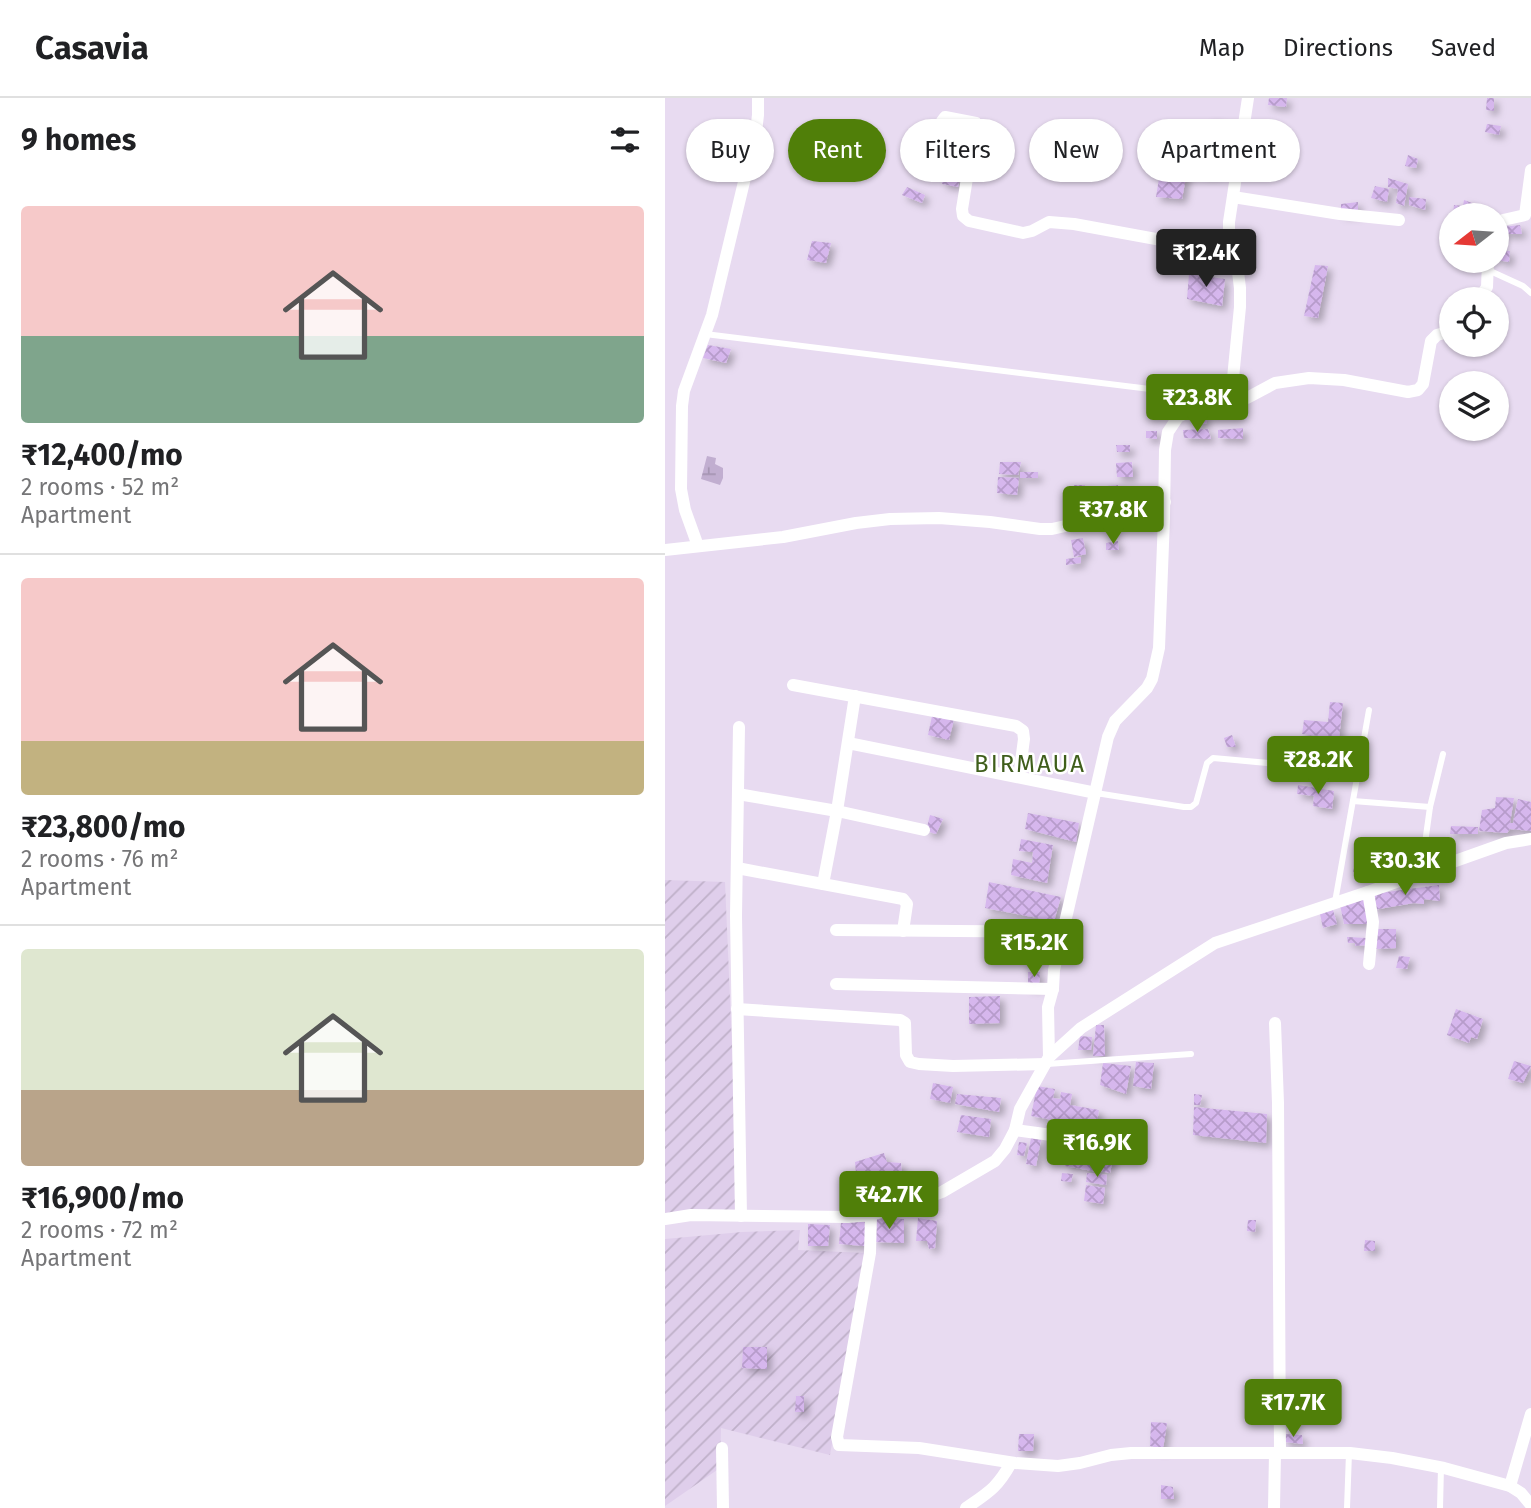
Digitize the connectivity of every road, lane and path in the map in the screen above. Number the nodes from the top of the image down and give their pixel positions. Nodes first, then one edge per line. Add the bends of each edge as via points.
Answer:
1 (758, 98) edge
2 (1248, 98) edge
3 (1531, 170) edge
4 (966, 182) edge
5 (1233, 197) junction
6 (1509, 219) edge
7 (1399, 220) dead end
8 (1232, 253) junction
9 (1501, 273) edge
10 (1531, 293) edge
11 (705, 334) junction
12 (1439, 334) edge
13 (1225, 398) junction
14 (1165, 502) junction
15 (698, 546) junction
16 (665, 550) edge
17 (793, 685) dead end
18 (855, 696) junction
19 (1369, 710) dead end
20 (739, 727) dead end
21 (848, 743) junction
22 (1443, 754) dead end
23 (1290, 765) dead end
24 (1019, 777) junction
25 (1096, 793) junction
26 (738, 794) junction
27 (1353, 801) junction
28 (1430, 807) junction
29 (837, 811) junction
30 (924, 830) dead end
31 (1531, 839) edge
32 (737, 868) junction
33 (1421, 872) junction
34 (823, 884) junction
35 (1368, 892) junction
36 (1335, 902) junction
37 (836, 930) dead end
38 (903, 931) junction
39 (1062, 932) junction
40 (1369, 964) dead end
41 (837, 984) dead end
42 (1053, 989) junction
43 (737, 1009) junction
44 (1275, 1023) dead end
45 (1191, 1054) dead end
46 (1047, 1060) junction
47 (1014, 1130) junction
48 (1095, 1141) dead end
49 (871, 1215) junction
50 (741, 1216) junction
51 (665, 1219) edge
52 (1531, 1414) edge
53 (722, 1448) dead end
54 (1278, 1453) junction
55 (1349, 1453) junction
56 (1011, 1463) junction
57 (1441, 1467) junction
58 (1510, 1486) junction
59 (1531, 1505) edge
60 (723, 1508) edge
61 (966, 1508) edge
62 (1275, 1508) edge
63 (1347, 1508) edge
64 (1440, 1508) edge

1 - 11 street via 755,132
2 - 5 street
3 - 6 street via 1526,214
4 - 8 street via 962,209 969,221 1023,233 1049,222 1074,223
5 - 7 street
5 - 8 street
8 - 13 street via 1240,307 1233,378
9 - 10 lane
11 - 13 lane
11 - 15 street via 688,374 682,406 681,489
12 - 13 street via 1431,341 1423,384 1415,391 1309,378 1275,383 1247,398
13 - 14 street via 1178,417 1168,432
14 - 15 street via 1115,510 1052,529 918,518
14 - 25 street via 1159,648 1152,679 1115,721
15 - 16 street
17 - 18 street
18 - 21 street
18 - 24 street via 1016,726 1024,739
19 - 27 lane
20 - 26 street
21 - 24 street
21 - 29 street
22 - 28 lane
23 - 25 lane via 1213,758 1191,807
24 - 25 street
25 - 39 street
26 - 29 street
26 - 32 street
27 - 28 lane
27 - 36 lane
28 - 33 lane
29 - 30 street
29 - 34 street
31 - 33 street
32 - 34 street
32 - 43 street
33 - 35 street
34 - 38 street via 905,900
35 - 36 street
35 - 40 street via 1373,922
36 - 46 street via 1215,943 1081,1028
37 - 38 street
38 - 39 street
39 - 42 street
41 - 42 street
42 - 46 street
43 - 46 street via 900,1020 906,1028 906,1055 914,1064
43 - 50 street
44 - 54 street
45 - 46 lane
46 - 47 street via 1020,1109
47 - 48 street
47 - 49 street via 995,1161 941,1192
49 - 50 street
49 - 56 street via 870,1253 838,1443 919,1448
50 - 51 street
52 - 58 street
53 - 60 street
54 - 55 street
54 - 56 street via 1131,1452 1058,1466
54 - 62 street
55 - 57 street
55 - 63 lane
56 - 61 street via 998,1484
57 - 58 street
57 - 64 lane
58 - 59 street

